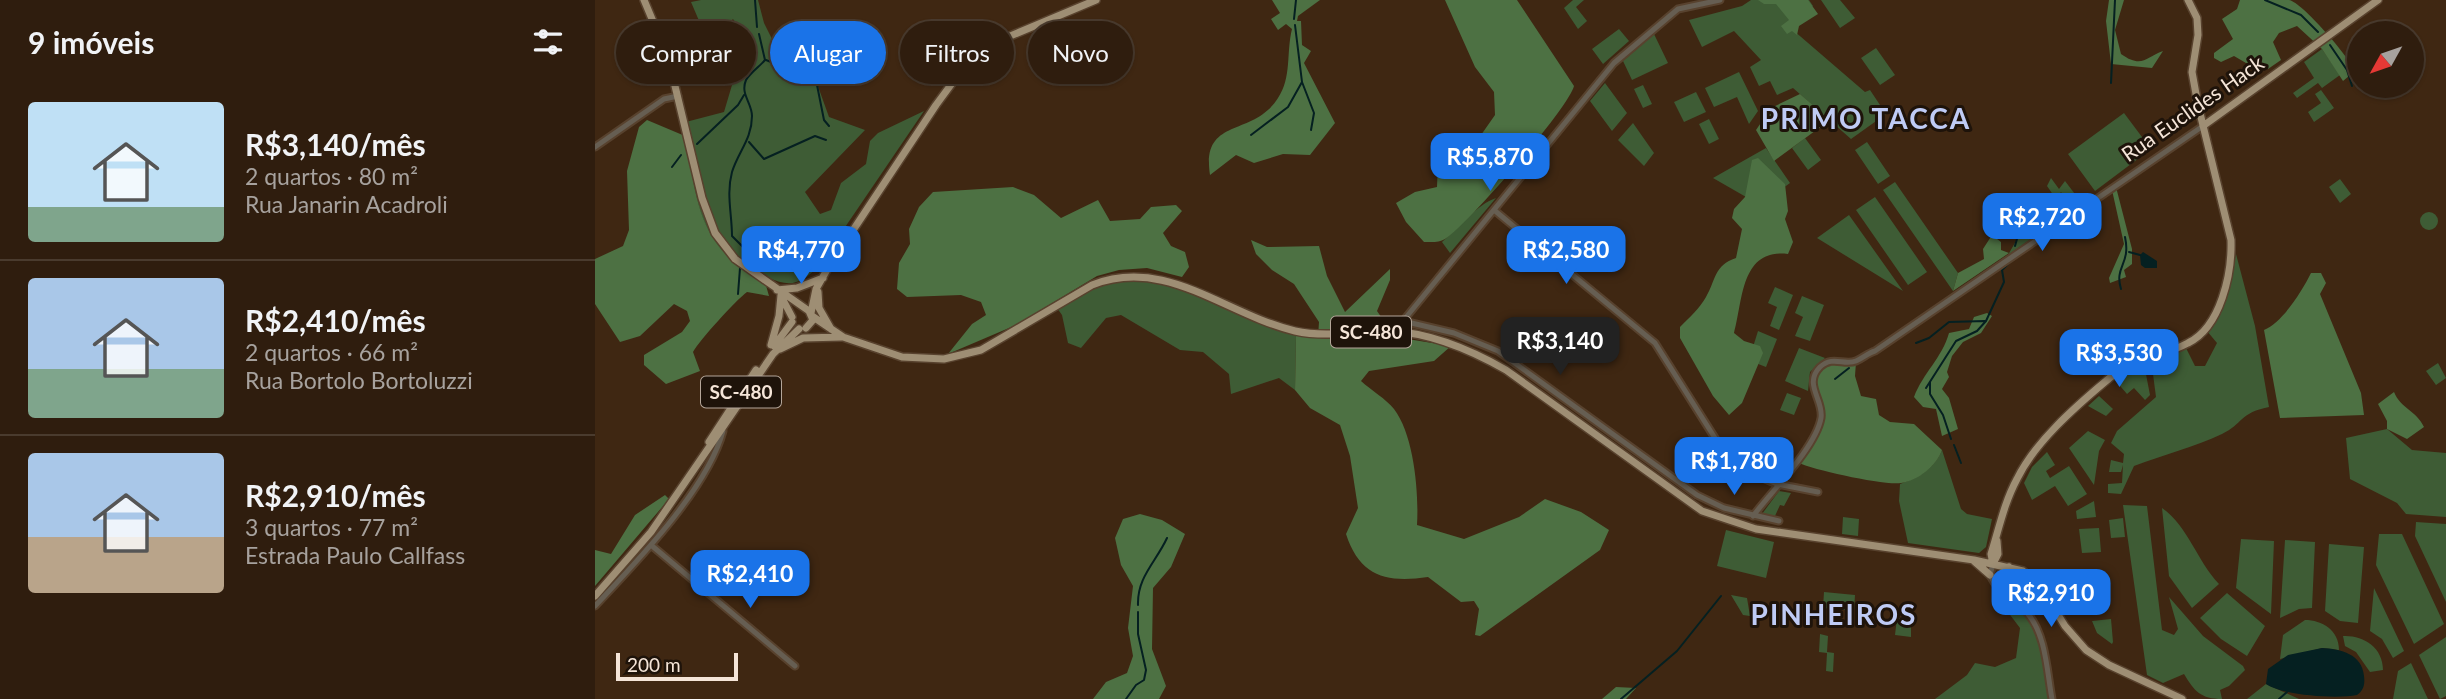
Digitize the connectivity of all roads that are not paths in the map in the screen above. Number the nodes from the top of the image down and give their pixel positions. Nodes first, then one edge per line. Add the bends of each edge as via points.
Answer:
1 (644, 0) edge
2 (1720, 0) edge
3 (2187, 0) edge
4 (2378, 0) edge
5 (1092, 1) edge
6 (678, 96) junction
7 (2203, 126) junction
8 (595, 147) edge
9 (1494, 209) junction
10 (823, 278) junction
11 (779, 292) junction
12 (803, 308) junction
13 (812, 315) junction
14 (792, 320) junction
15 (803, 329) junction
16 (833, 332) junction
17 (843, 337) junction
18 (771, 353) junction
19 (723, 431) junction
20 (696, 466) junction
21 (1777, 484) junction
22 (1818, 492) dead end
23 (1753, 516) junction
24 (1779, 521) dead end
25 (651, 545) junction
26 (1996, 551) junction
27 (1974, 560) junction
28 (1993, 564) junction
29 (2009, 567) junction
30 (1990, 575) junction
31 (1999, 577) junction
32 (1997, 587) junction
33 (595, 596) edge
34 (595, 606) edge
35 (795, 666) dead end
36 (2052, 699) edge
37 (2182, 699) edge

1 - 6 main road via 663,43
2 - 9 street via 1678,9 1613,63
3 - 7 main road via 2197,18 2199,35 2192,72
4 - 7 main road, Rua Euclides Hack
5 - 10 main road via 996,42 967,63
6 - 8 street via 664,99
6 - 11 main road via 715,233 735,259
7 - 21 street, Rua Euclides Hack via 1878,349 1852,362 1837,359 1820,367 1813,388 1821,420 1813,438
7 - 26 main road via 2231,240 2228,279 2211,320 2187,344 2117,372 2052,434 2017,478
9 - 21 street via 1655,343 1732,465
9 - 23 street via 1403,321 1454,332 1498,351 1697,495
10 - 11 main road
10 - 12 main road
10 - 13 main road via 811,302
10 - 16 main road via 817,295 819,308
11 - 12 main road
11 - 14 main road
11 - 18 main road
12 - 13 main road
12 - 14 main road
13 - 15 main road via 811,324
13 - 16 main road, SC-480
14 - 15 main road
14 - 18 main road, SC-480
15 - 16 main road, SC-480
15 - 18 main road, SC-480
16 - 17 main road, SC-480
17 - 18 main road via 803,338
17 - 27 main road, SC-480 via 918,360 965,356 1092,285 1123,275 1150,276 1297,331 1393,331 1474,352 1506,370 1702,511 1728,520 1779,533
18 - 19 main road, SC-480
18 - 20 main road, SC-480
19 - 20 main road, SC-480
19 - 25 street via 701,476
20 - 33 main road, SC-480 via 651,532
21 - 22 street
21 - 23 street, Rua Euclides Hack
23 - 24 street
25 - 34 street
25 - 35 street
26 - 27 main road
26 - 28 main road
26 - 29 main road
27 - 28 main road, SC-480
27 - 30 main road
28 - 29 main road, SC-480
28 - 30 street
28 - 31 street
29 - 31 main road
29 - 37 main road, SC-480 via 2033,578 2086,650
30 - 32 street
31 - 32 street
32 - 36 street via 2035,623

